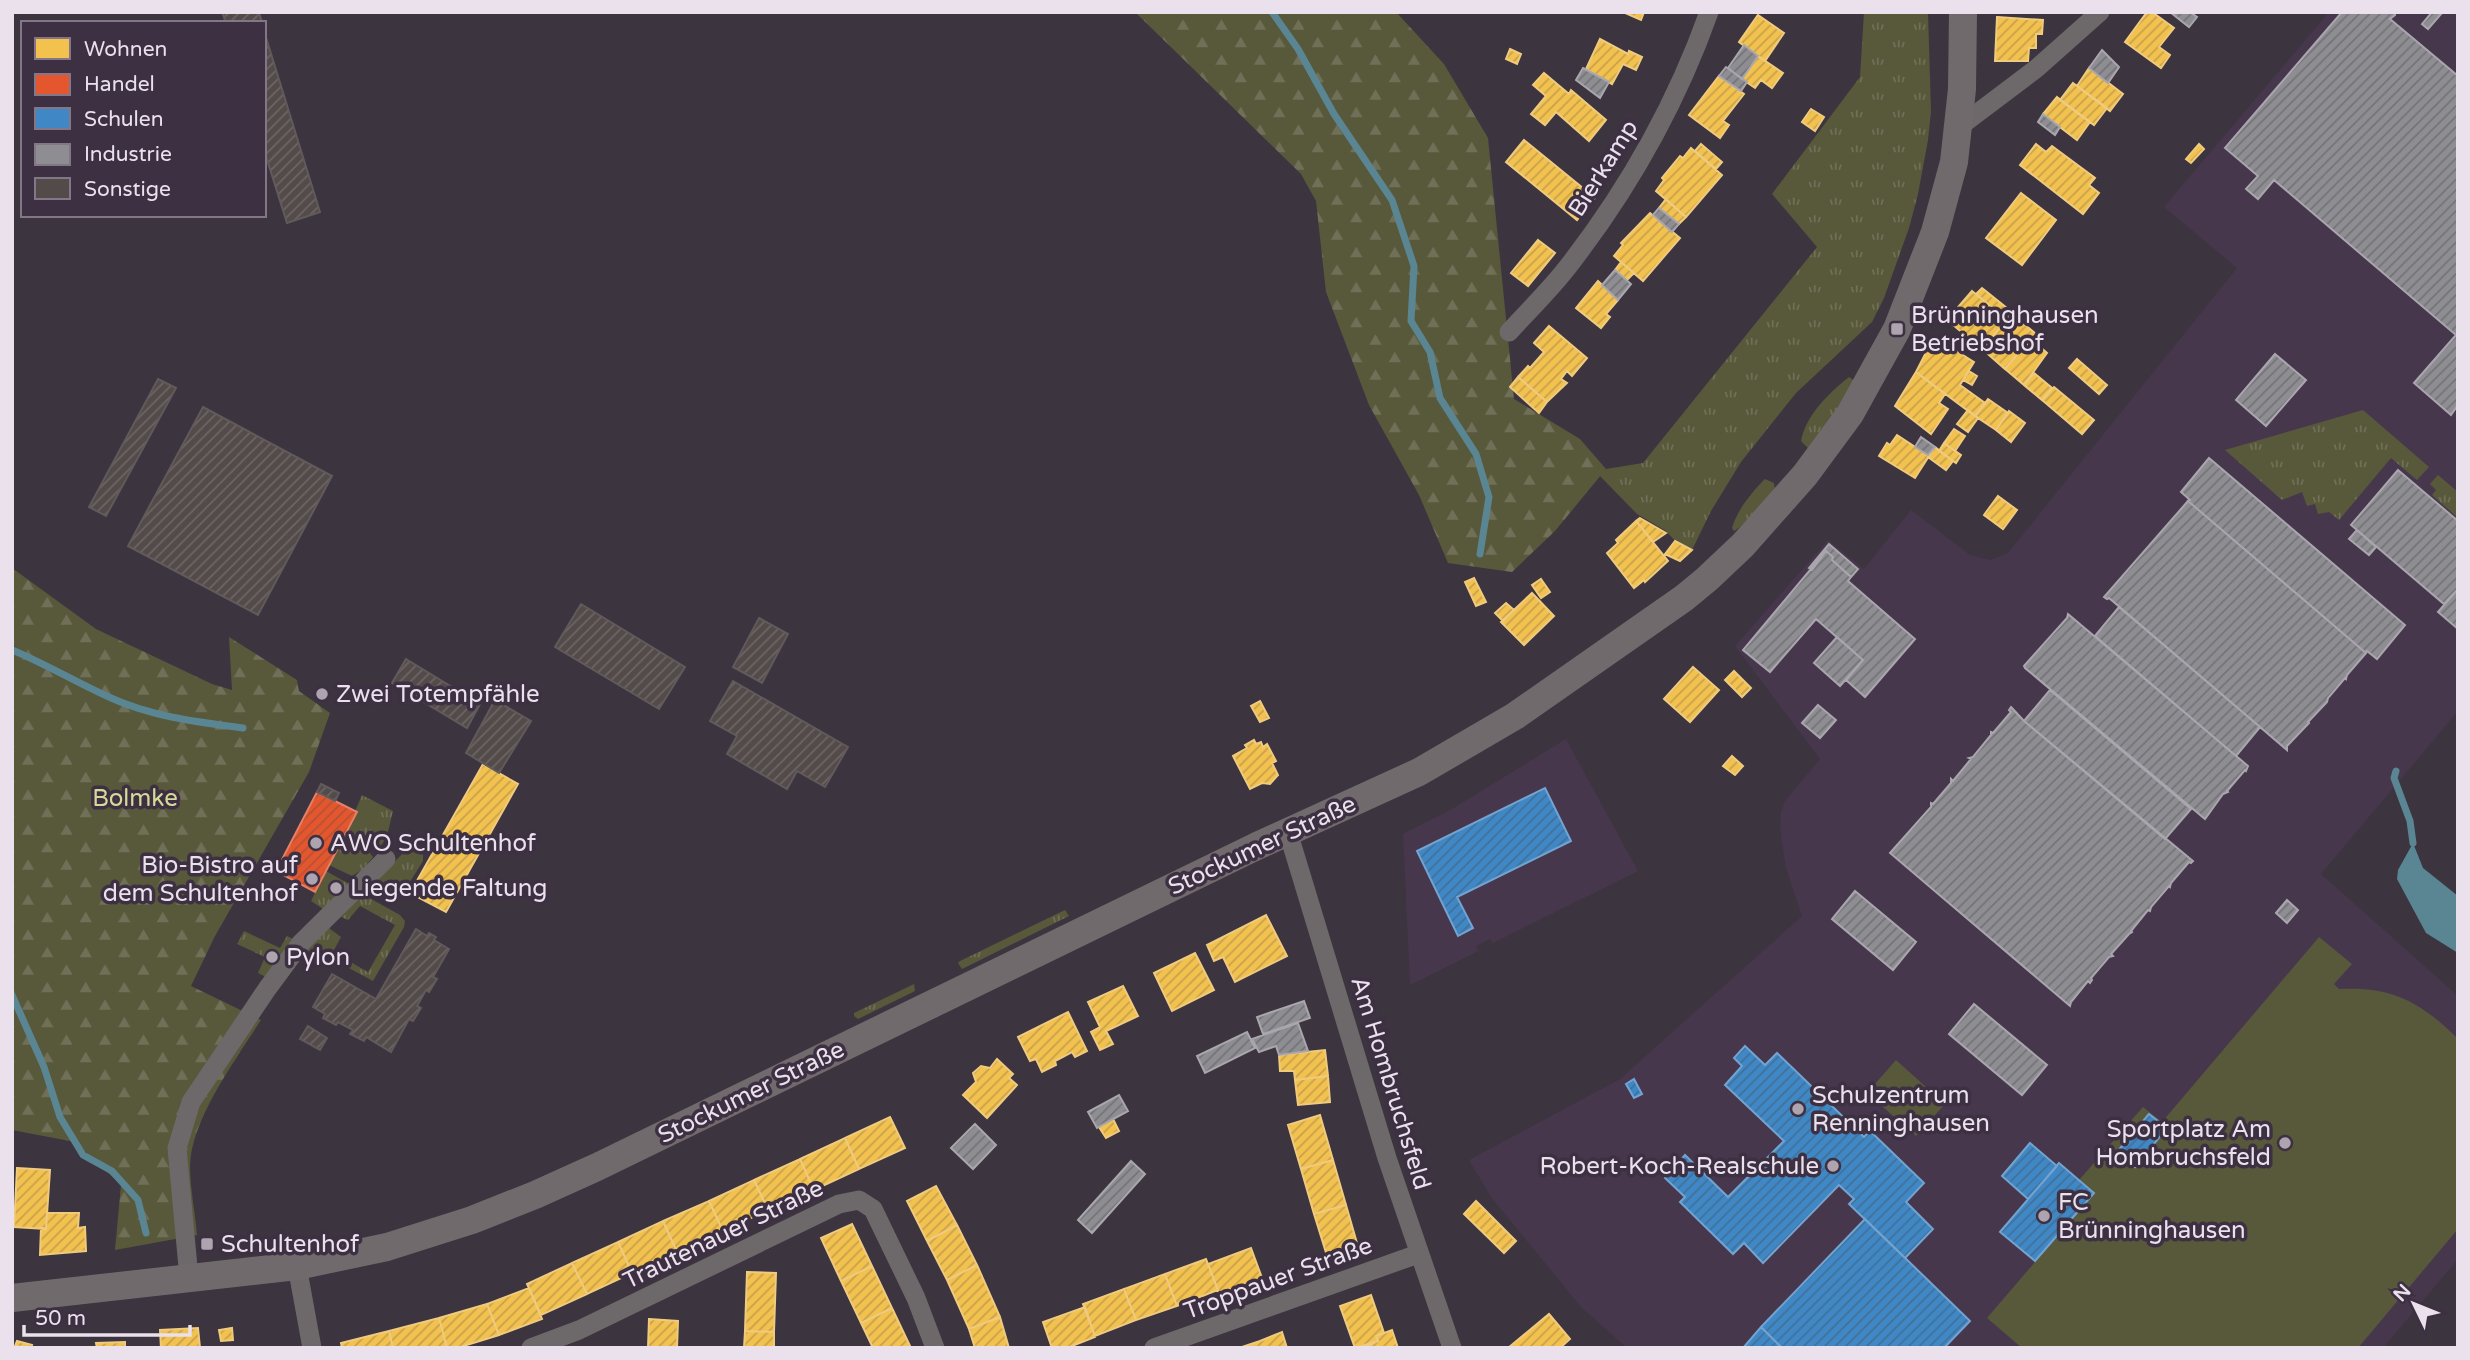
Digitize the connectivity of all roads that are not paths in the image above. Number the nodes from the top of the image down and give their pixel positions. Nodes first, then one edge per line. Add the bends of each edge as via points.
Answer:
1 (1709, 12) edge
2 (1963, 12) edge
3 (2100, 12) edge
4 (1959, 127) junction
5 (1509, 332) dead end
6 (1288, 832) junction
7 (386, 859) dead end
8 (1418, 1254) junction
9 (297, 1266) junction
10 (189, 1279) junction
11 (12, 1298) edge
12 (312, 1348) edge
13 (531, 1348) edge
14 (935, 1348) edge
15 (1154, 1348) edge
16 (1452, 1348) edge

1 - 5 street, Bierkamp via 1694,54 1615,202 1569,266
2 - 4 main road, Stockumer Straße
3 - 4 street via 2037,68
4 - 6 main road, Stockumer Straße via 1936,232 1897,329 1850,414 1800,481 1743,545 1684,598 1515,716 1419,772
6 - 8 street, Am Hombruchsfeld
6 - 9 main road, Stockumer Straße via 535,1195 387,1247
7 - 10 street via 302,943 191,1102 177,1148
8 - 15 street, Troppauer Straße
8 - 16 street, Am Hombruchsfeld
9 - 10 main road, Stockumer Straße
9 - 12 street
10 - 11 main road, Stockumer Straße
13 - 14 street, Trautenauer Straße via 579,1330 839,1204 859,1200 873,1209

